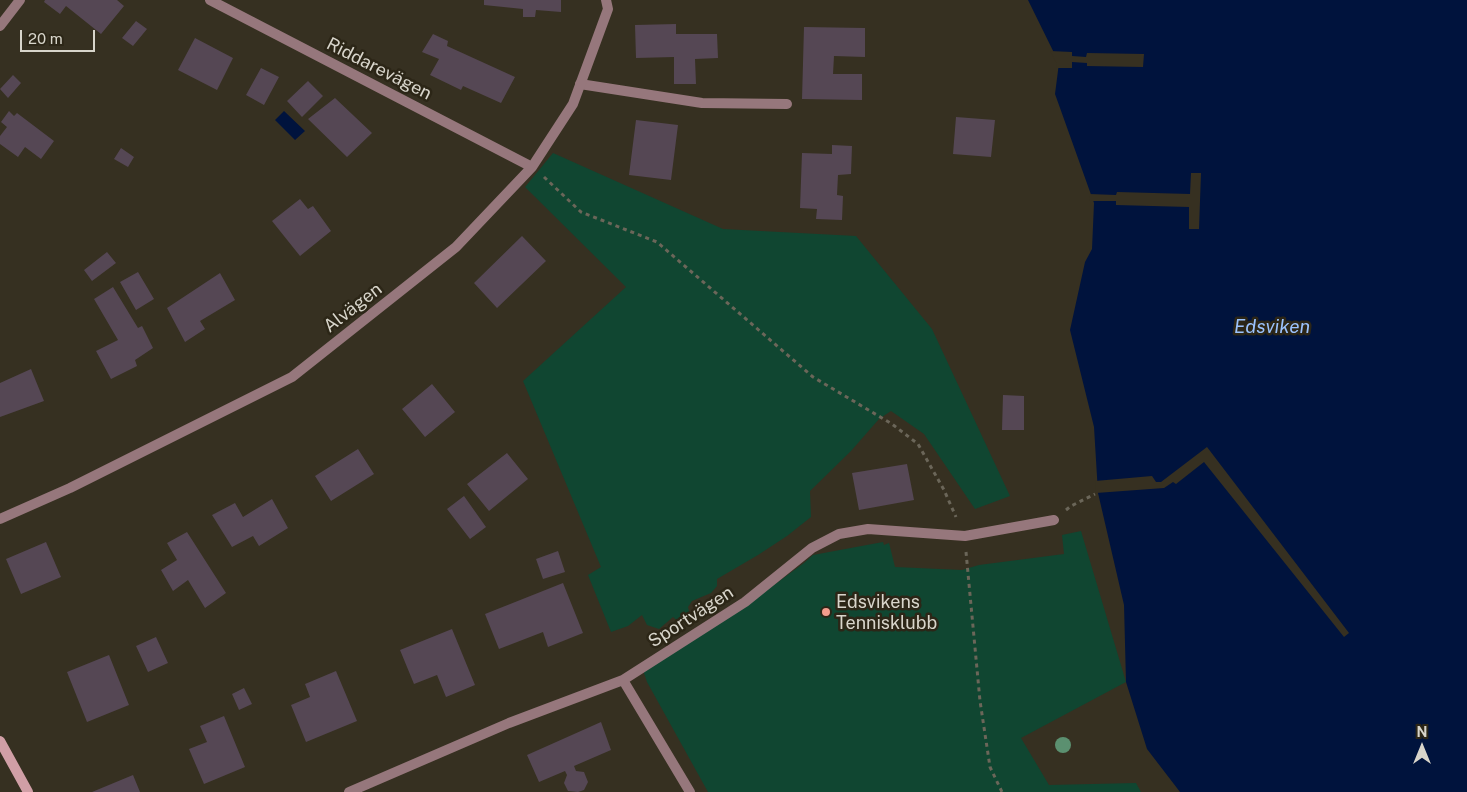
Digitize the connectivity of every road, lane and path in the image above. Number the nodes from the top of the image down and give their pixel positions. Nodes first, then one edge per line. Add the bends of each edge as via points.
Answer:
1 (20, 0) edge
2 (210, 0) edge
3 (606, 0) edge
4 (0, 26) edge
5 (580, 84) junction
6 (787, 104) dead end
7 (532, 167) junction
8 (1095, 494) dead end
9 (0, 519) edge
10 (1054, 520) joint
11 (965, 536) junction
12 (623, 680) junction
13 (0, 741) edge
14 (28, 792) edge
15 (349, 792) edge
16 (690, 792) edge
17 (1002, 792) edge

1 - 4 street
2 - 7 street, Riddarevägen
3 - 5 street, Alvägen via 608,9
5 - 6 street via 702,103
5 - 7 street, Alvägen via 572,104
7 - 9 street, Alvägen via 456,247 292,377 70,488
7 - 11 path via 581,212 657,242 813,377 892,424 918,444
8 - 10 path via 1071,506
10 - 11 street, Sportvägen
11 - 12 street, Sportvägen via 868,529 839,534 812,548 745,602
11 - 17 path via 981,710 990,767
12 - 15 street, Sportvägen via 509,723
12 - 16 street
13 - 14 street

